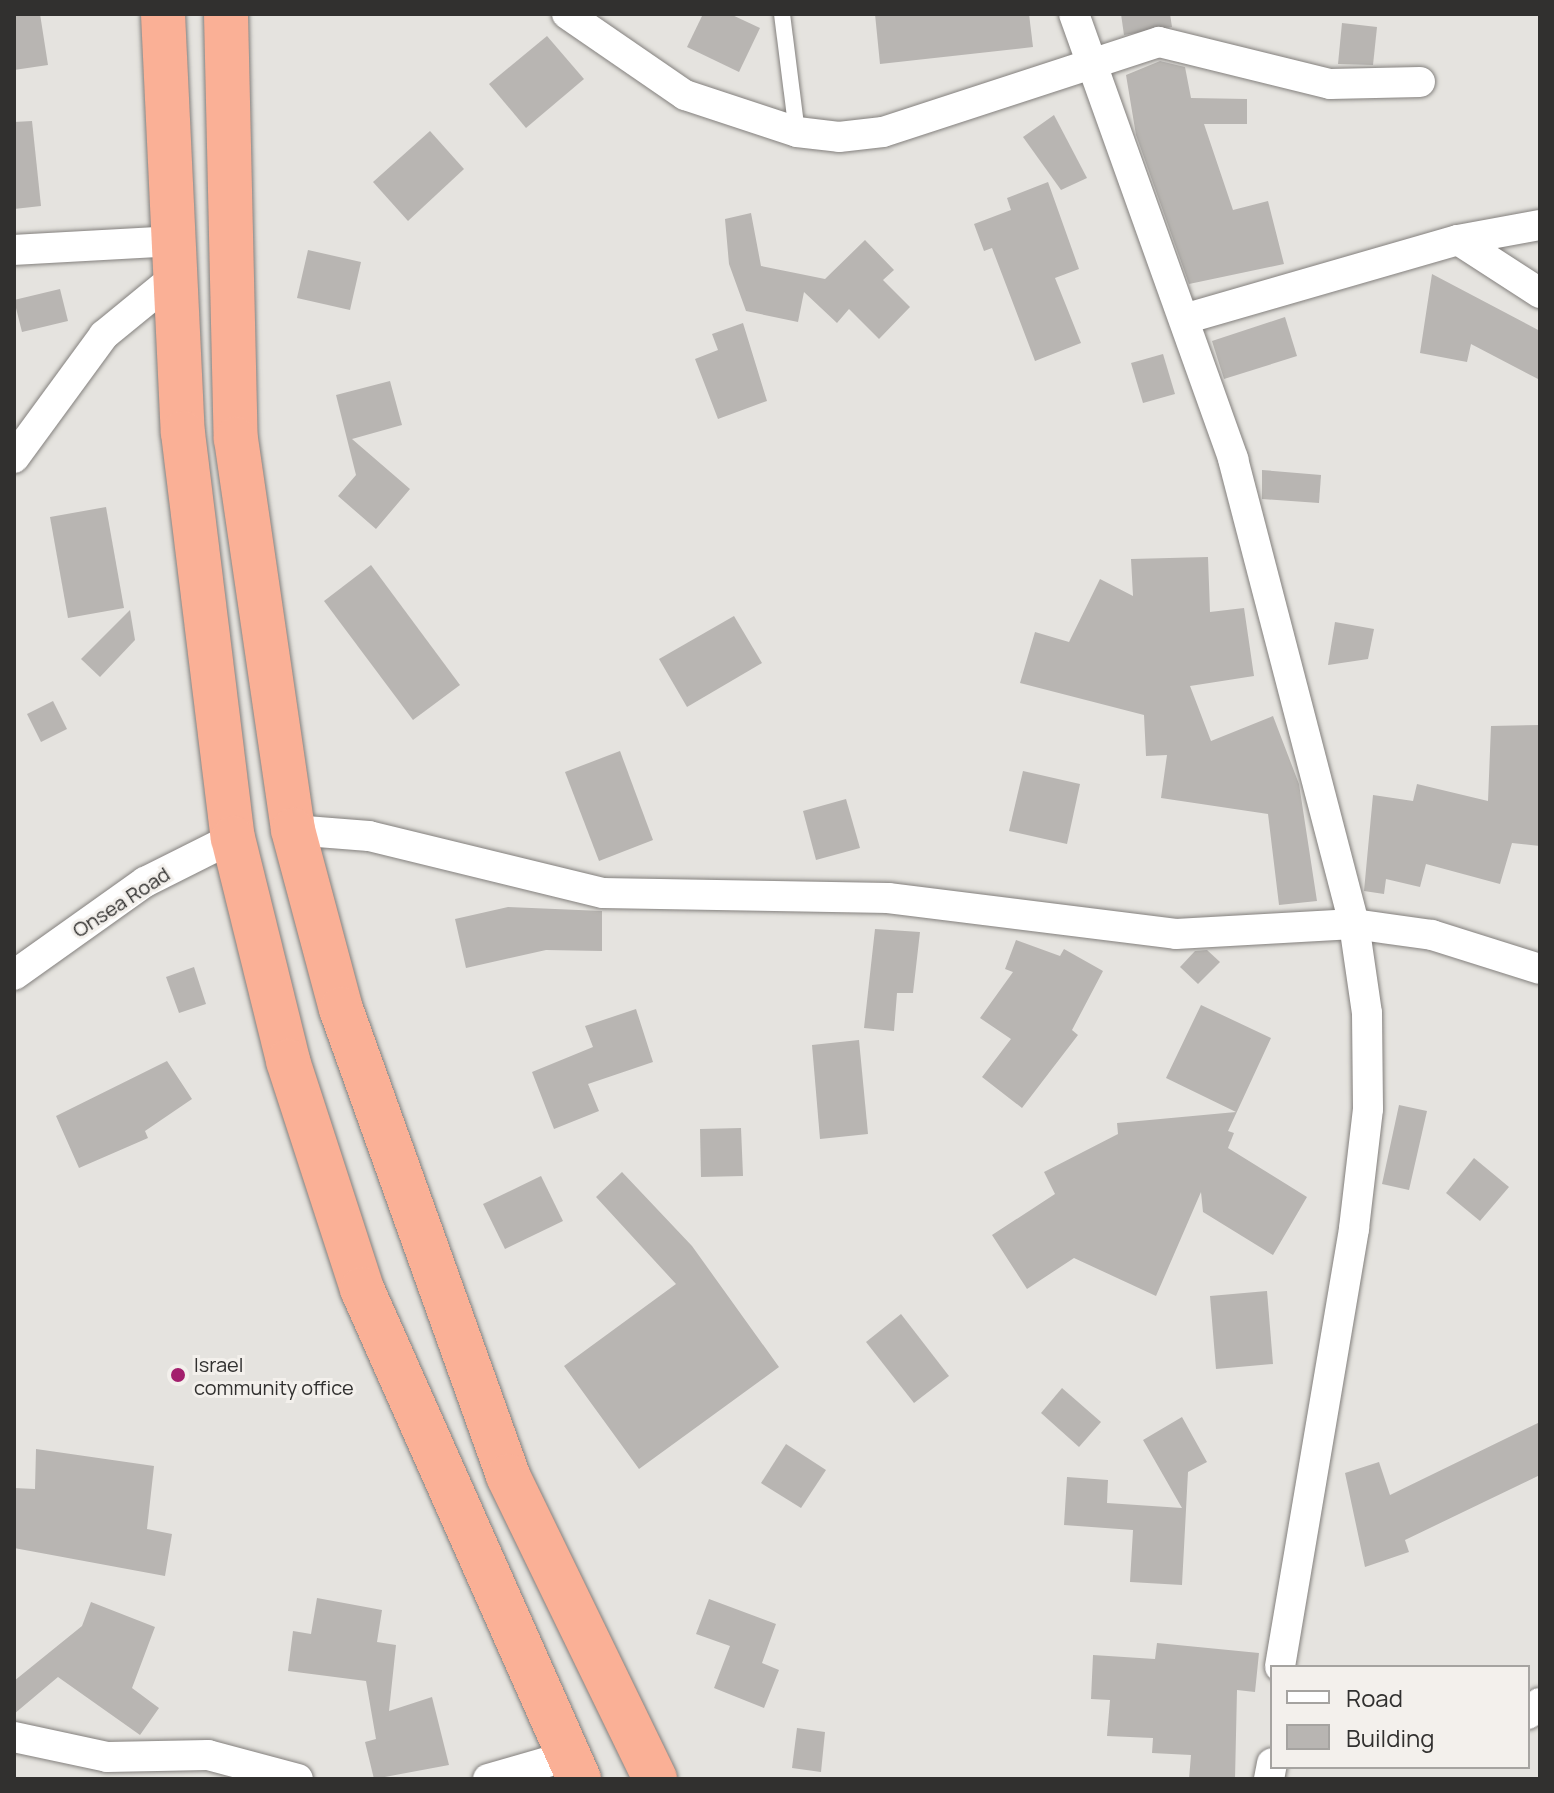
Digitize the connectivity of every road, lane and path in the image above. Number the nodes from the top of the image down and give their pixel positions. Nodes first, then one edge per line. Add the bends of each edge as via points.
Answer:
1 (163, 14) edge
2 (226, 14) edge
3 (567, 14) edge
4 (782, 14) edge
5 (1074, 14) edge
6 (1089, 59) junction
7 (1420, 82) dead end
8 (797, 132) junction
9 (1540, 225) edge
10 (1458, 240) junction
11 (14, 250) edge
12 (175, 258) junction
13 (1540, 293) edge
14 (1184, 319) junction
15 (14, 458) edge
16 (293, 830) junction
17 (233, 838) junction
18 (1354, 924) junction
19 (1540, 969) edge
20 (14, 975) edge
21 (1280, 1665) edge
22 (14, 1737) edge
23 (574, 1768) edge
24 (298, 1779) edge
25 (488, 1779) edge
26 (655, 1779) edge

1 - 12 highway
2 - 16 highway via 236,439
3 - 8 street via 685,95
4 - 8 lane
5 - 6 street
6 - 7 street via 1159,42 1330,84
6 - 8 street via 883,132
6 - 14 street
9 - 10 street
10 - 13 street
10 - 14 street
11 - 12 street
12 - 15 street via 104,335
12 - 17 highway via 183,433
14 - 18 street via 1233,459
16 - 18 street via 369,836 603,893 888,898 1176,934
16 - 26 highway via 341,1009 508,1476
17 - 20 street, Onsea Road via 145,882
17 - 23 highway via 288,1061 362,1289
18 - 19 street via 1432,935
18 - 21 street via 1367,1013 1368,1109
22 - 24 street via 107,1757 208,1755
23 - 25 street

